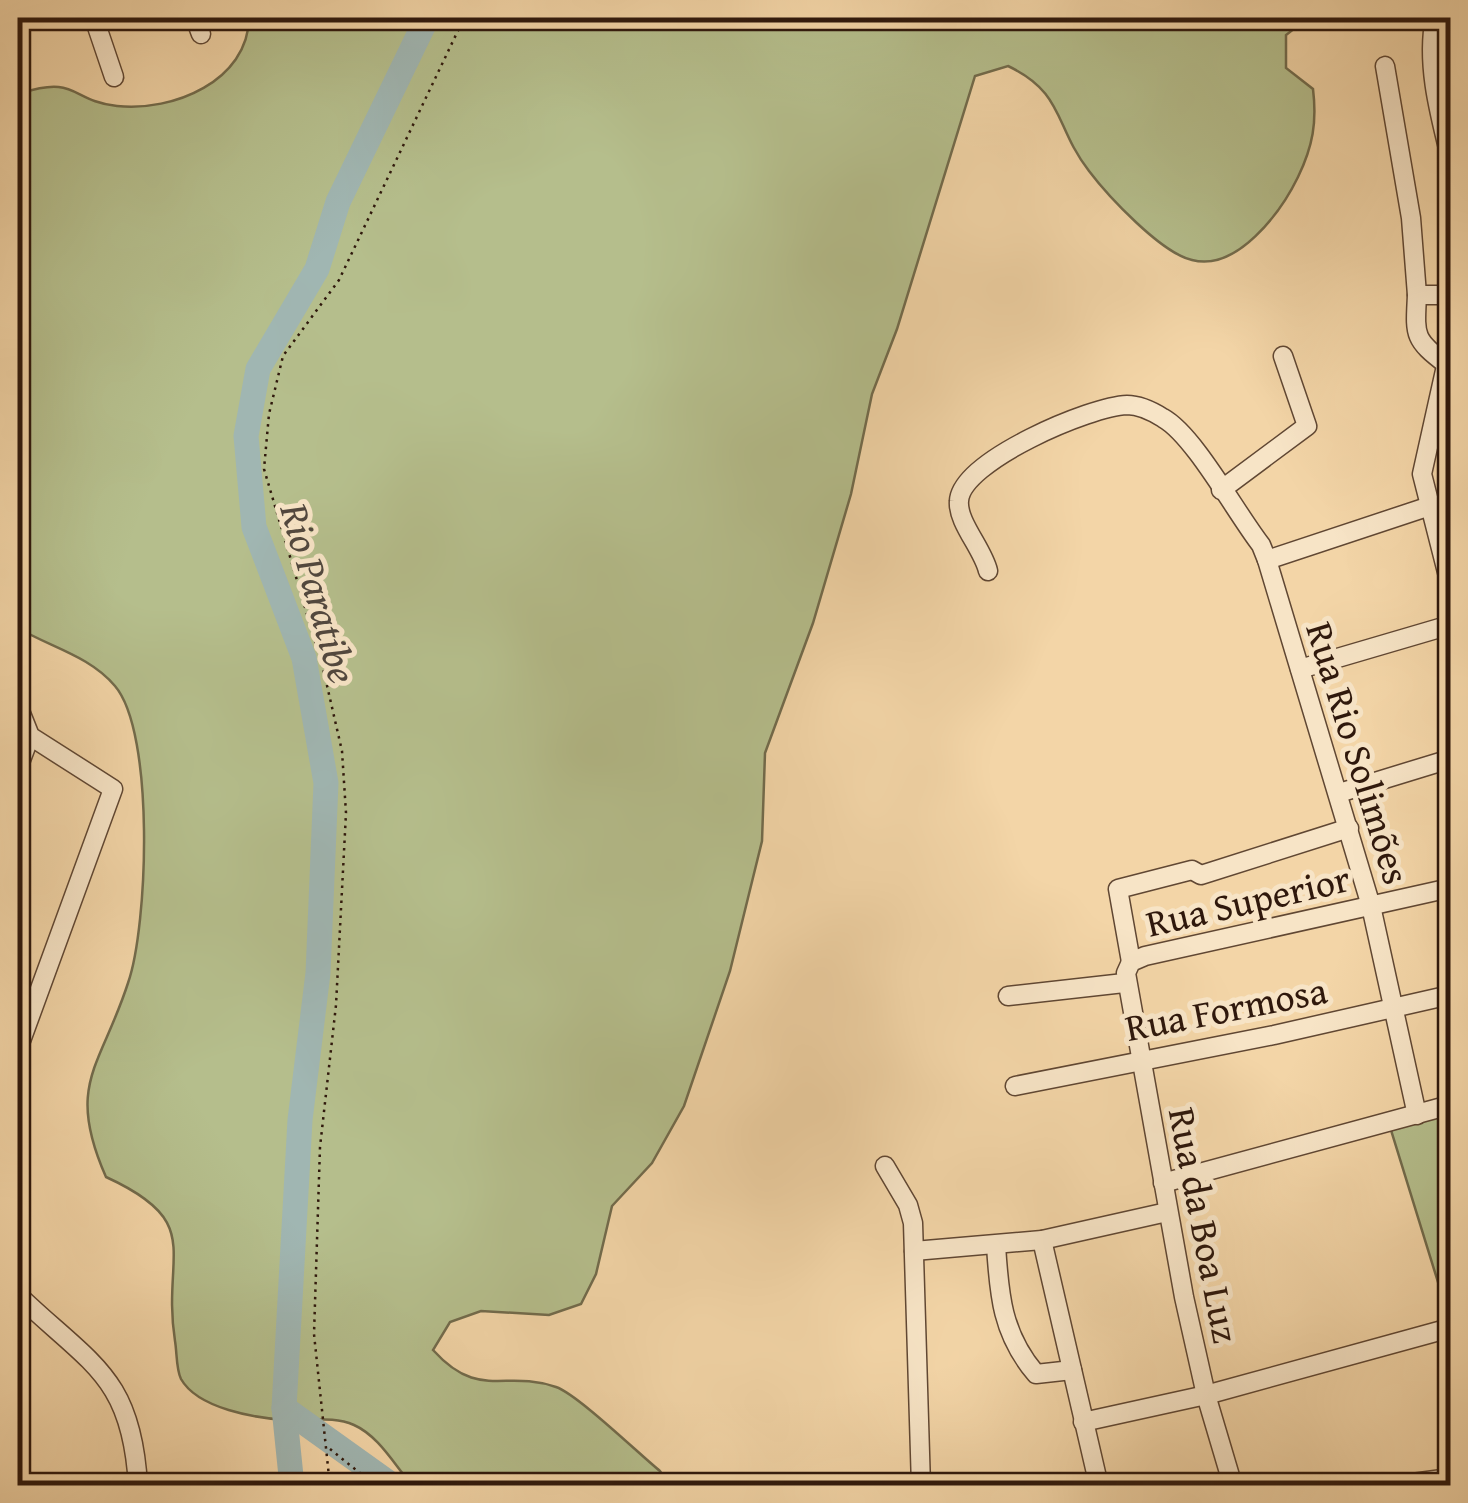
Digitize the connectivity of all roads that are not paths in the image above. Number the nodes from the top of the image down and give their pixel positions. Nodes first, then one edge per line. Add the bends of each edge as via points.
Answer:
1 (94, 18) edge
2 (1435, 18) edge
3 (1385, 66) dead end
4 (114, 77) dead end
5 (1450, 156) edge
6 (1417, 295) junction
7 (1450, 295) edge
8 (1283, 356) dead end
9 (1448, 356) edge
10 (1218, 486) junction
11 (1430, 506) junction
12 (1267, 560) junction
13 (988, 571) dead end
14 (1450, 584) edge
15 (1450, 625) edge
16 (1300, 669) junction
17 (18, 706) edge
18 (30, 736) junction
19 (1450, 759) edge
20 (18, 768) edge
21 (1339, 792) junction
22 (1349, 828) junction
23 (1450, 888) edge
24 (1370, 906) junction
25 (1127, 973) junction
26 (1450, 995) edge
27 (1008, 996) dead end
28 (1392, 1008) junction
29 (18, 1049) edge
30 (1139, 1060) junction
31 (1014, 1086) dead end
32 (1450, 1106) edge
33 (1417, 1116) junction
34 (886, 1166) dead end
35 (1162, 1184) junction
36 (1167, 1212) junction
37 (1042, 1240) junction
38 (996, 1245) junction
39 (914, 1251) junction
40 (18, 1295) edge
41 (1450, 1328) edge
42 (1072, 1370) junction
43 (1206, 1395) junction
44 (1083, 1422) junction
45 (1450, 1478) edge
46 (138, 1486) edge
47 (921, 1486) edge
48 (1099, 1486) edge
49 (1234, 1486) edge
50 (1390, 1486) edge

1 - 4 street
2 - 5 street via 1436,88
3 - 6 street
6 - 7 street
6 - 9 street via 1421,344
8 - 10 street via 1307,426
9 - 11 street via 1422,465
10 - 12 street, Rua Rio Solimões
10 - 13 street, Rua Rio Solimões via 1176,426 1141,407 1111,408 1050,426 995,460 960,496
11 - 12 street
11 - 14 street
12 - 16 street, Rua Rio Solimões
15 - 16 street
16 - 21 street, Rua Rio Solimões
17 - 18 street
18 - 20 street
18 - 29 street via 113,789
19 - 21 street
21 - 22 street, Rua Rio Solimões
22 - 24 street, Rua Rio Solimões
22 - 25 street, Rua da Boa Luz via 1200,875 1192,870 1118,889
23 - 24 street, Rua Superior
24 - 25 street, Rua Superior
24 - 28 street, Rua Rio Solimões
25 - 27 street, Rua Superior
25 - 30 street, Rua da Boa Luz
26 - 28 street, Rua Formosa
28 - 30 street, Rua Formosa
28 - 33 street, Rua Rio Solimões
30 - 31 street, Rua Formosa
30 - 35 street, Rua da Boa Luz
32 - 33 street
33 - 35 street
34 - 39 street via 911,1212
35 - 36 street, Rua da Boa Luz
36 - 37 street
36 - 43 street, Rua da Boa Luz
37 - 38 street
37 - 42 street
38 - 39 street
38 - 42 street via 1000,1304 1010,1336 1036,1374
39 - 47 street
40 - 46 street via 120,1396 135,1435
41 - 43 street
42 - 44 street
43 - 44 street
43 - 49 street, Rua da Boa Luz
44 - 48 street
45 - 50 street

